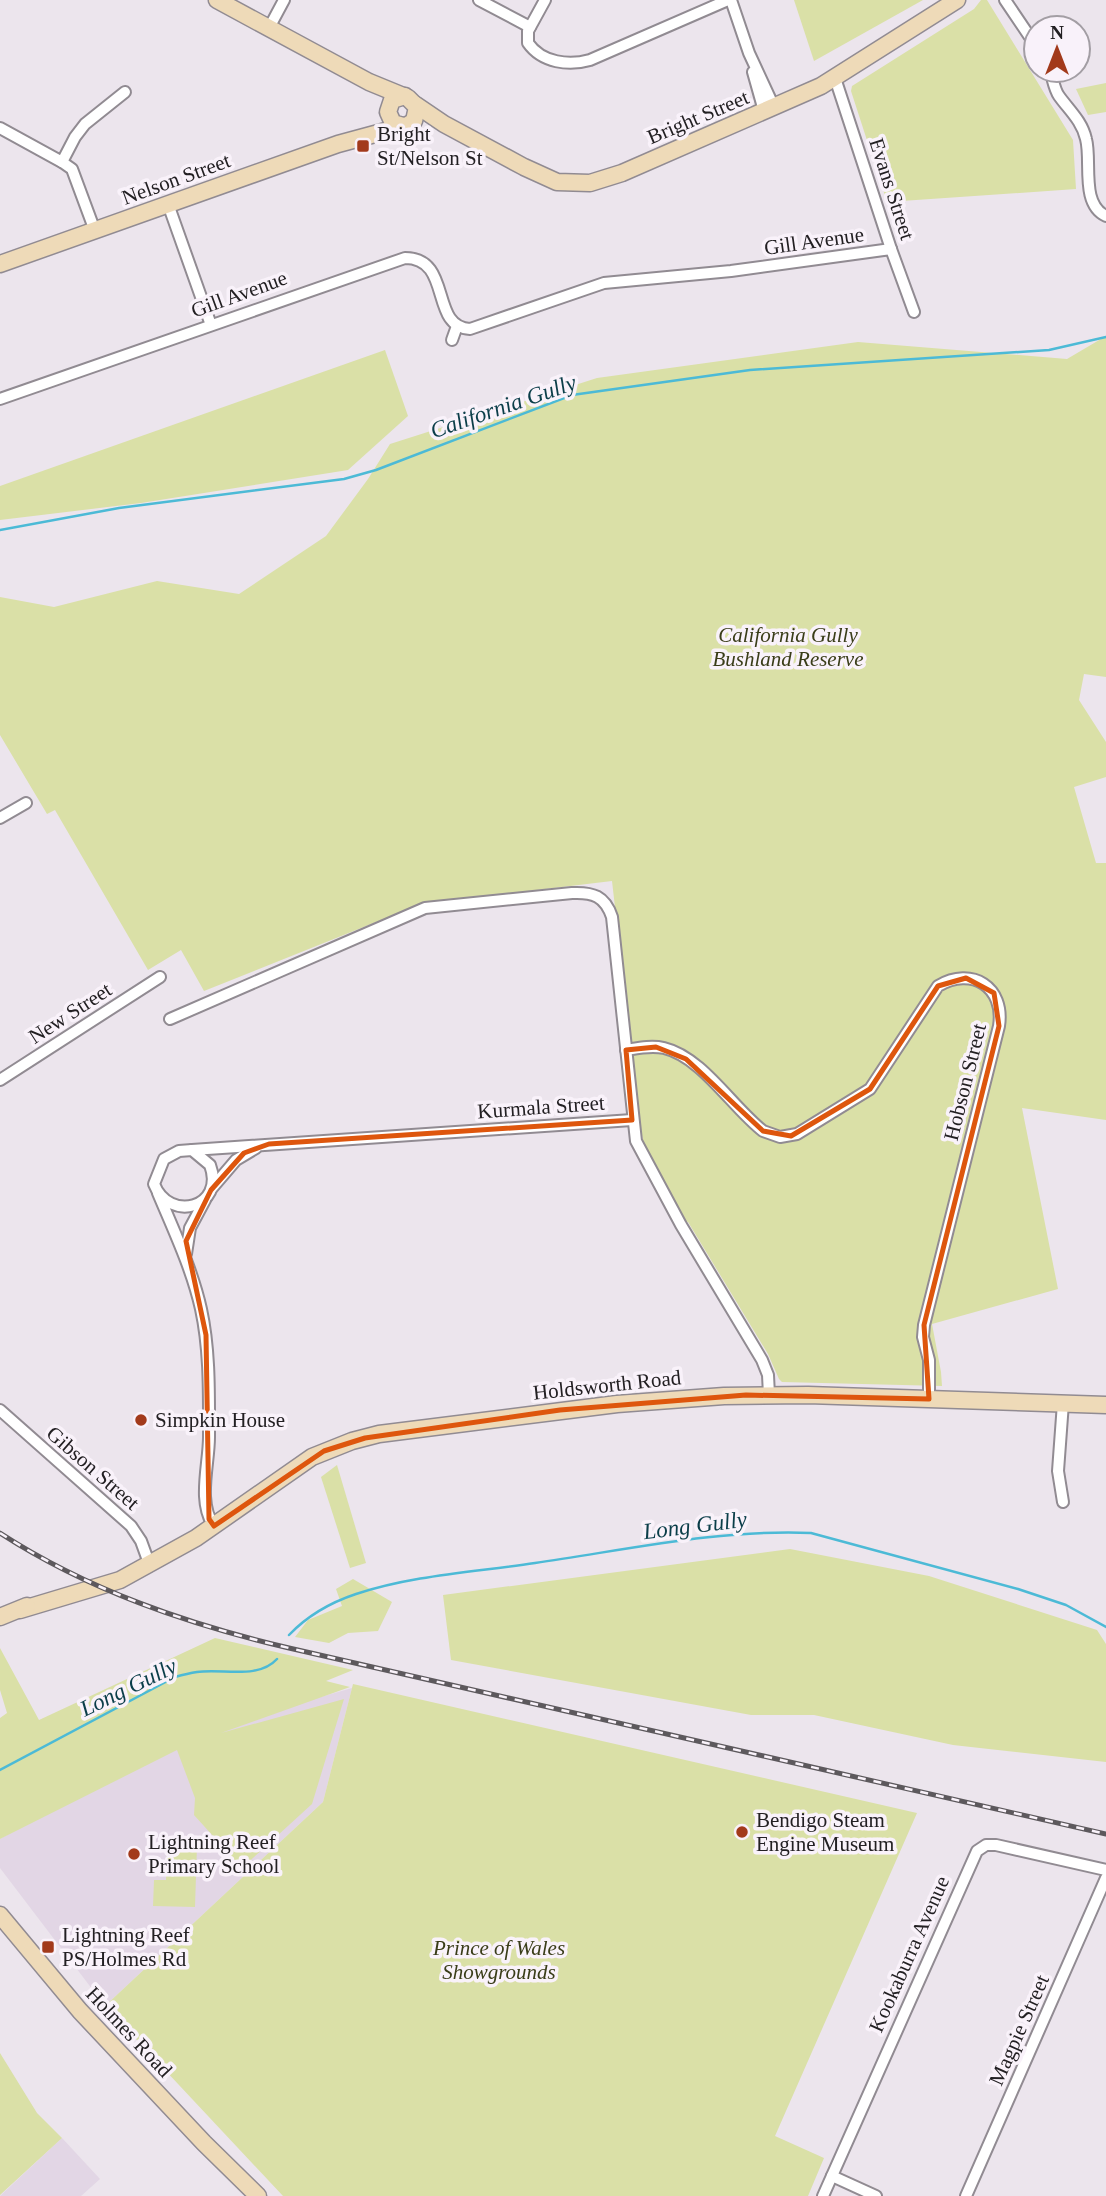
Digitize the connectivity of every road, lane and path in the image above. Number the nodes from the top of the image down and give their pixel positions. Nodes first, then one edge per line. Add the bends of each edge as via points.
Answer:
1 (217, 0) edge
2 (284, 0) edge
3 (479, 0) edge
4 (545, 0) edge
5 (729, 0) edge
6 (957, 0) edge
7 (1005, 0) edge
8 (1022, 25) edge
9 (530, 27) junction
10 (268, 28) junction
11 (835, 78) junction
12 (369, 82) junction
13 (1055, 84) edge
14 (125, 92) dead end
15 (410, 101) junction
16 (769, 109) junction
17 (388, 111) junction
18 (444, 124) junction
19 (407, 125) junction
20 (0, 128) edge
21 (366, 135) junction
22 (62, 162) junction
23 (168, 204) junction
24 (1106, 216) edge
25 (95, 231) junction
26 (891, 249) junction
27 (0, 264) edge
28 (914, 312) dead end
29 (211, 325) junction
30 (457, 326) junction
31 (452, 340) dead end
32 (0, 400) edge
33 (26, 803) dead end
34 (0, 818) edge
35 (160, 977) dead end
36 (170, 1019) dead end
37 (626, 1050) junction
38 (0, 1080) edge
39 (632, 1120) junction
40 (269, 1144) junction
41 (192, 1150) junction
42 (158, 1193) junction
43 (209, 1194) junction
44 (186, 1260) junction
45 (769, 1395) junction
46 (929, 1399) junction
47 (1063, 1403) junction
48 (1106, 1405) edge
49 (0, 1410) edge
50 (1063, 1502) dead end
51 (214, 1526) junction
52 (149, 1563) junction
53 (0, 1617) edge
54 (1106, 1870) edge
55 (1106, 1878) edge
56 (0, 1915) edge
57 (204, 2143) junction
58 (832, 2176) junction
59 (245, 2196) edge
60 (258, 2196) edge
61 (823, 2196) edge
62 (876, 2196) edge
63 (966, 2196) edge

1 - 10 main road, Bright Street
2 - 10 street
3 - 9 street
4 - 9 street
5 - 9 street via 578,63 561,63 534,50 527,40
5 - 16 street
6 - 11 main road, Bright Street
7 - 8 street
10 - 12 main road, Bright Street
11 - 16 main road, Bright Street
11 - 26 street, Evans Street
12 - 15 main road, Bright Street
12 - 17 main road, Bright Street
13 - 24 street via 1085,134 1092,198
14 - 22 street via 85,124
15 - 17 main road via 392,100
15 - 18 main road, Bright Street
15 - 19 main road via 417,114
16 - 18 main road, Bright Street via 622,173 576,184 542,176
17 - 19 main road via 391,121
17 - 21 main road, Nelson Street
18 - 19 main road, Bright Street
19 - 21 main road, Nelson Street
20 - 22 street
21 - 23 main road, Nelson Street
22 - 25 street via 75,174
23 - 25 main road, Nelson Street
23 - 29 street
25 - 27 main road, Nelson Street
26 - 28 street, Evans Street
26 - 30 street, Gill Avenue via 604,283 481,327
29 - 30 street, Gill Avenue via 412,257 430,268
29 - 32 street, Gill Avenue
30 - 31 street
33 - 34 street
35 - 38 street, New Street
36 - 37 street via 425,908 582,892 599,896 612,917
37 - 39 street
37 - 46 street, Hobson Street via 656,1047 680,1055 762,1131 791,1136 870,1089 939,986 966,978 982,982 994,993 1000,1008 999,1026 924,1325
39 - 40 street, Kurmala Street
39 - 45 street, Kurmala Street via 645,1162 762,1360
40 - 41 street, Kurmala Street
40 - 43 street, Kurmala Street via 244,1153
41 - 42 street via 179,1150 164,1159 154,1184
41 - 43 street via 210,1166
42 - 43 street via 174,1205 186,1207 199,1204
42 - 44 street
43 - 44 street, Kurmala Street via 188,1235
44 - 51 street via 206,1335 209,1434 205,1501
45 - 46 main road, Holdsworth Road
45 - 51 main road, Holdsworth Road via 617,1404 365,1437 312,1457
46 - 47 main road, Holdsworth Road
47 - 48 main road, Holdsworth Road
47 - 50 street via 1058,1471
49 - 52 street, Gibson Street via 131,1526
51 - 52 main road, Holdsworth Road
52 - 53 main road, Holdsworth Road
54 - 58 street, Kookaburra Avenue via 996,1845 977,1850
55 - 63 street, Magpie Street
56 - 57 main road, Holmes Road via 80,2011
57 - 59 main road, Holmes Road
57 - 60 main road, Holmes Road
58 - 61 street, Kookaburra Avenue
58 - 62 street

